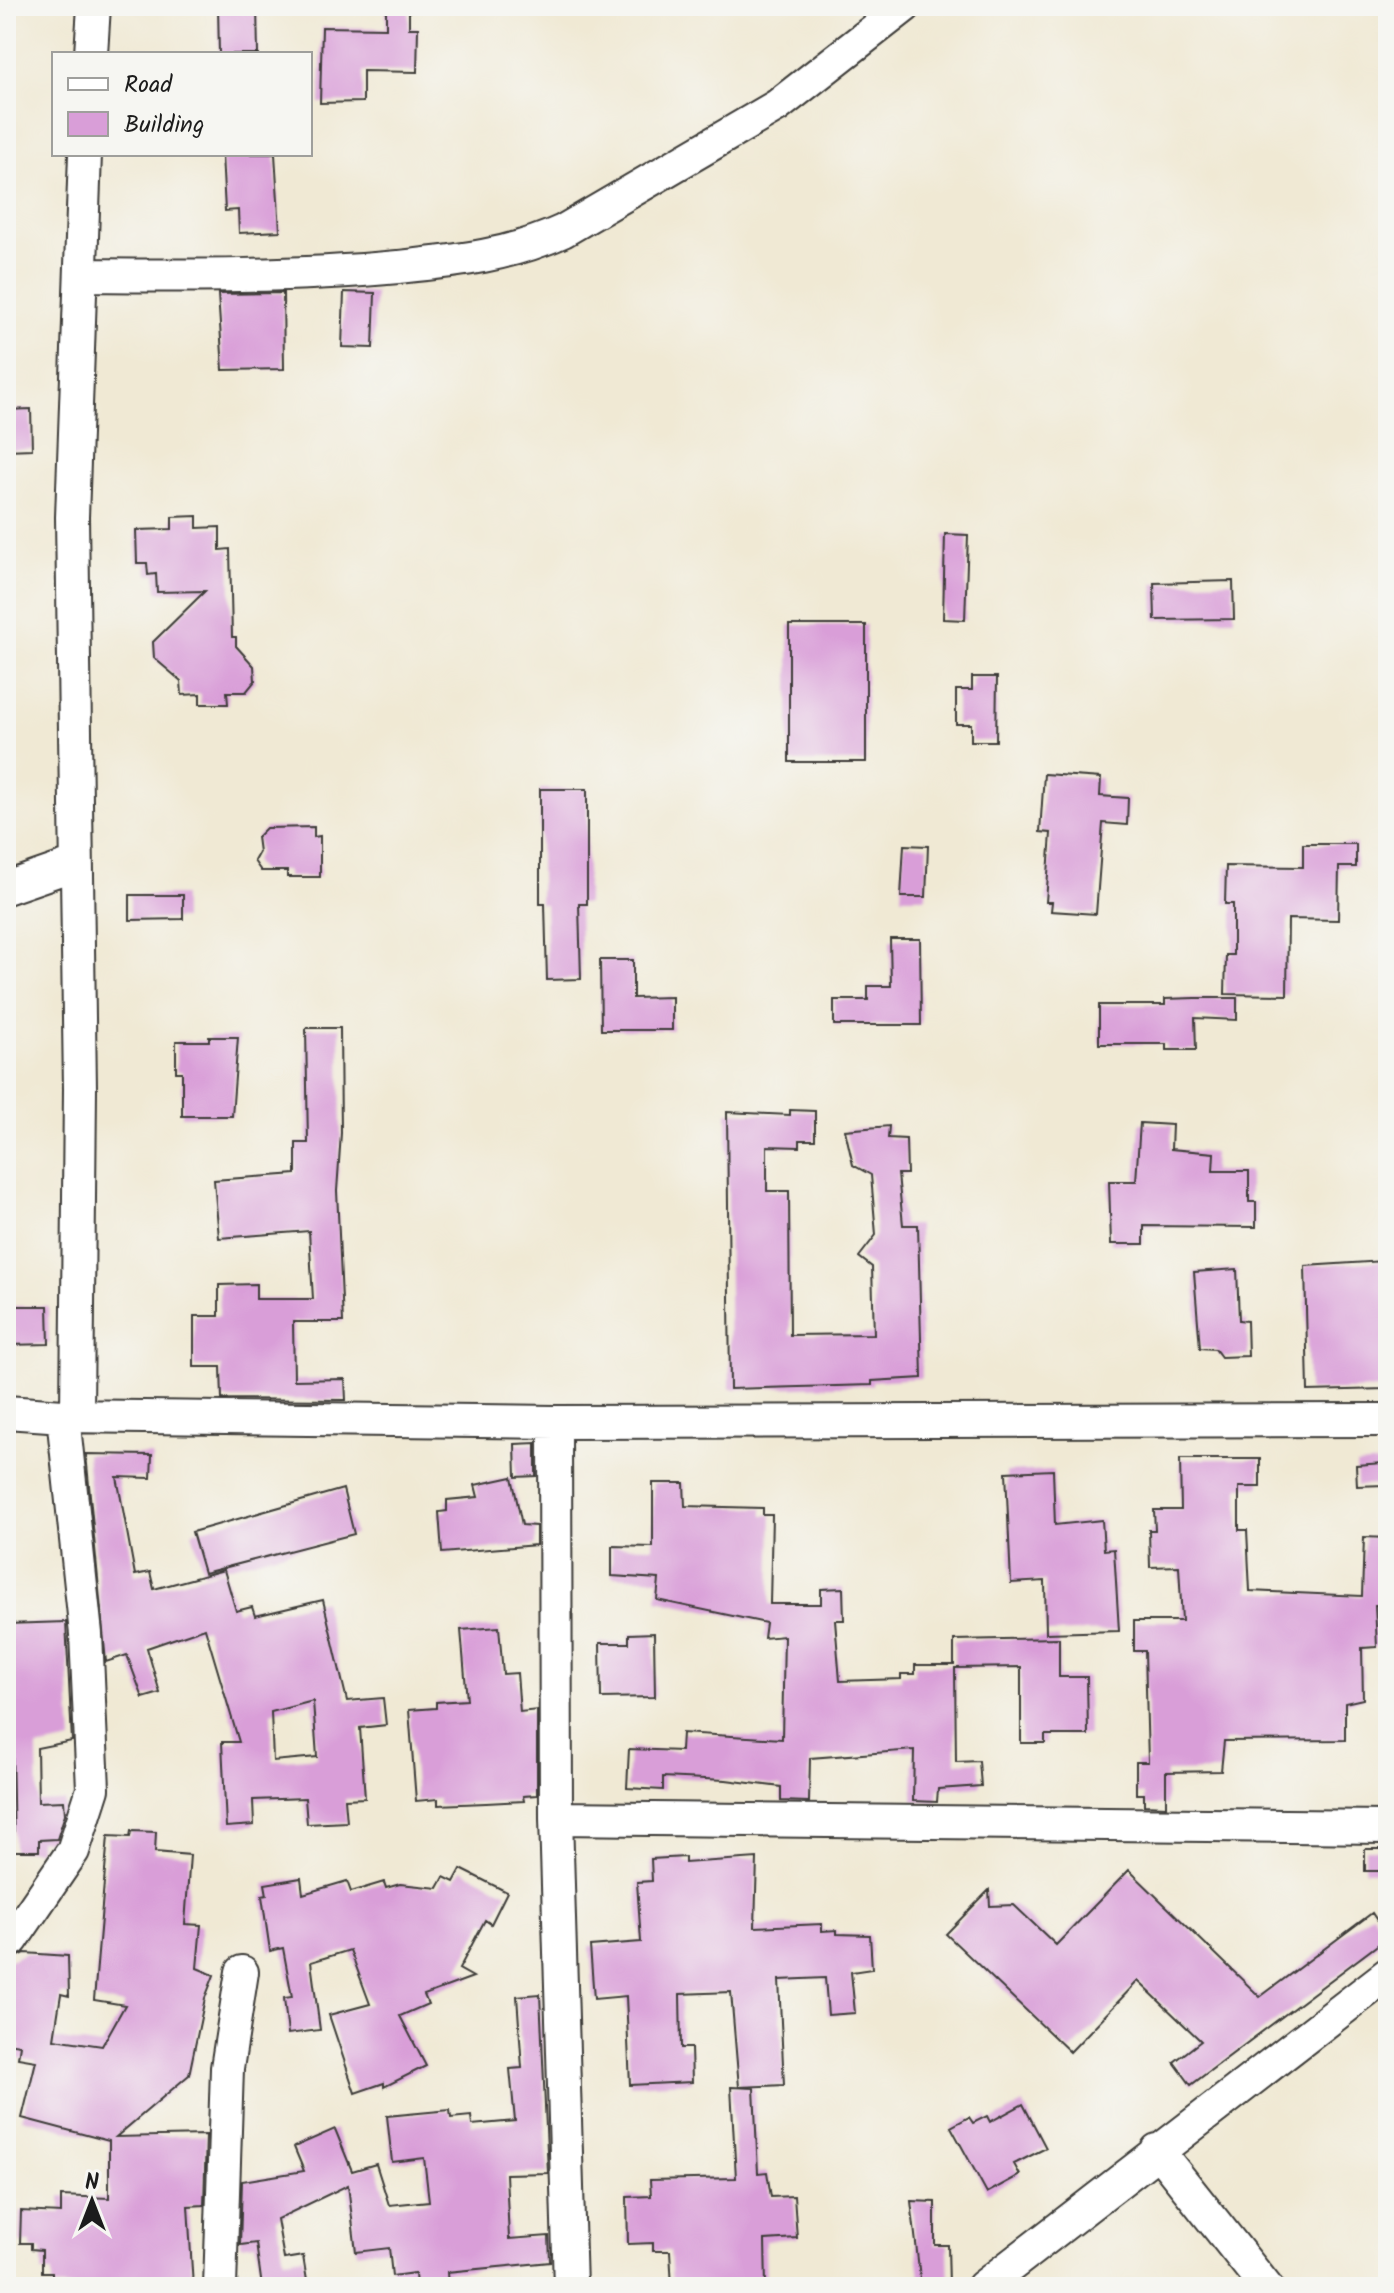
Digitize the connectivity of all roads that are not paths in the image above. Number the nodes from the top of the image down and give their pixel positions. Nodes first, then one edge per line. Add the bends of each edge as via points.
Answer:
1 (94, 6) edge
2 (905, 6) edge
3 (91, 52) edge
4 (85, 156) edge
5 (81, 275) junction
6 (75, 864) junction
7 (6, 889) edge
8 (76, 906) junction
9 (6, 1412) edge
10 (70, 1415) junction
11 (1388, 1420) edge
12 (555, 1422) junction
13 (556, 1818) junction
14 (1388, 1827) edge
15 (6, 1943) edge
16 (242, 1972) dead end
17 (1388, 1974) edge
18 (1157, 2150) junction
19 (220, 2287) edge
20 (570, 2287) edge
21 (983, 2287) edge
22 (1266, 2287) edge

1 - 3 street
2 - 5 street via 777,106 526,248 358,271
4 - 5 street
5 - 6 street via 72,517
6 - 7 street
6 - 8 street
7 - 8 street
8 - 10 street via 80,1089
9 - 10 street
10 - 12 street
10 - 15 street via 93,1789 73,1851
11 - 12 street
12 - 13 street
13 - 14 street
13 - 20 street
16 - 19 street via 227,2068
17 - 18 street
18 - 21 street
18 - 22 street

